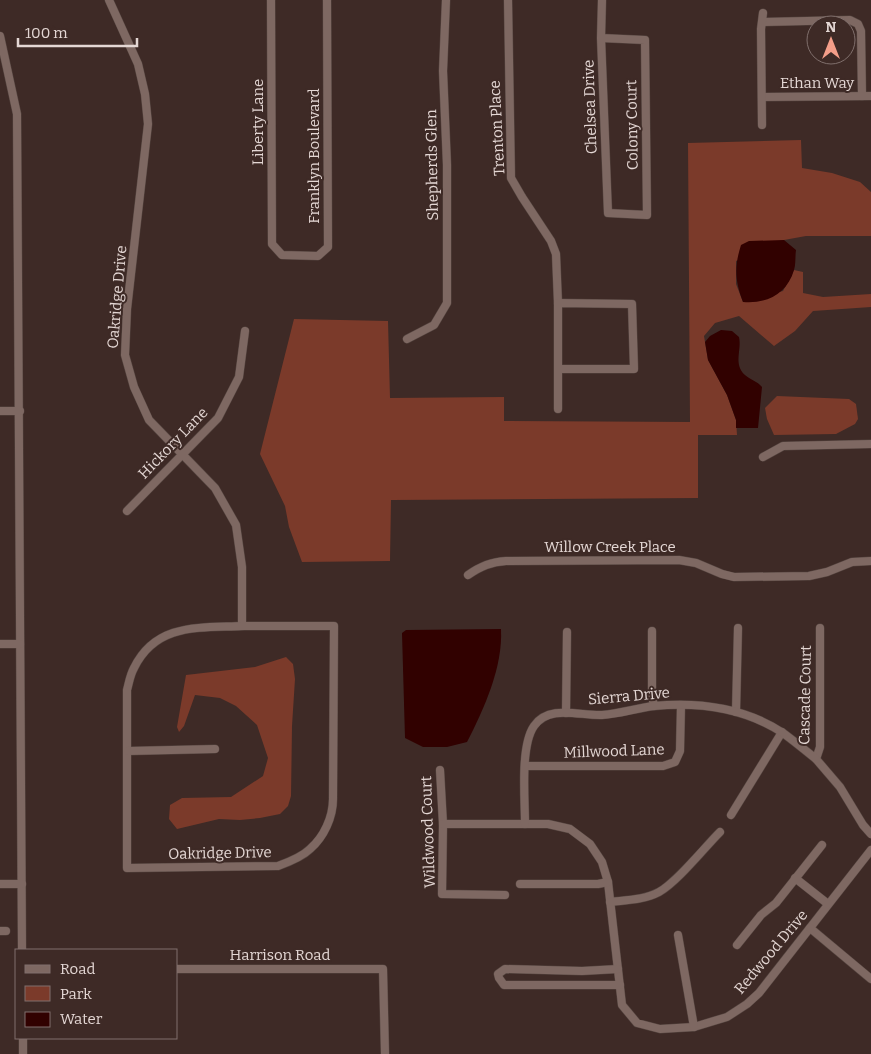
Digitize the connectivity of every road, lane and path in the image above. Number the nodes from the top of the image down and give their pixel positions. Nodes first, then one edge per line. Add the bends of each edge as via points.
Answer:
1 (109, 0) edge
2 (271, 0) edge
3 (327, 0) edge
4 (446, 0) edge
5 (508, 0) edge
6 (602, 0) edge
7 (763, 13) dead end
8 (763, 22) junction
9 (0, 36) edge
10 (601, 38) junction
11 (862, 96) junction
12 (871, 96) edge
13 (763, 97) junction
14 (762, 125) dead end
15 (608, 213) joint
16 (272, 244) joint
17 (558, 303) junction
18 (245, 331) dead end
19 (407, 339) dead end
20 (559, 369) junction
21 (558, 409) dead end
22 (0, 411) edge
23 (20, 411) junction
24 (871, 444) edge
25 (181, 454) junction
26 (763, 457) dead end
27 (127, 511) dead end
28 (871, 561) edge
29 (468, 575) dead end
30 (242, 626) junction
31 (738, 628) dead end
32 (820, 628) dead end
33 (652, 631) dead end
34 (566, 632) dead end
35 (0, 644) edge
36 (20, 644) junction
37 (681, 705) junction
38 (654, 706) junction
39 (736, 712) junction
40 (566, 713) junction
41 (782, 732) junction
42 (216, 749) dead end
43 (128, 750) junction
44 (816, 759) junction
45 (525, 766) junction
46 (440, 770) dead end
47 (731, 815) dead end
48 (443, 824) junction
49 (525, 824) junction
50 (720, 832) dead end
51 (871, 834) edge
52 (822, 845) dead end
53 (871, 850) edge
54 (868, 862) edge
55 (795, 878) junction
56 (608, 882) junction
57 (0, 884) edge
58 (22, 884) junction
59 (520, 884) dead end
60 (505, 895) dead end
61 (610, 902) junction
62 (828, 904) junction
63 (810, 928) junction
64 (678, 935) dead end
65 (737, 944) dead end
66 (22, 949) edge
67 (618, 969) junction
68 (178, 970) edge
69 (871, 979) edge
70 (620, 985) junction
71 (694, 1027) junction
72 (23, 1039) edge
73 (23, 1054) edge
74 (385, 1054) edge

1 - 25 street, Oakridge Drive via 138,64 148,124 127,310 126,354 134,387 149,420
2 - 16 street, Liberty Lane
3 - 16 street, Franklyn Boulevard via 328,247 318,256 282,255
4 - 19 street, Shepherds Glen via 443,72 447,303 434,325
5 - 17 street, Trenton Place via 511,178 556,254
6 - 10 street, Chelsea Drive
7 - 8 street, Ethan Way
8 - 11 street via 850,20 858,24 861,31
8 - 13 street, Ethan Way
9 - 23 street via 17,114
10 - 15 street, Chelsea Drive
10 - 15 street, Colony Court via 645,40 647,215
11 - 12 street, Ethan Way
11 - 13 street, Ethan Way
13 - 14 street, Ethan Way
17 - 20 street, Trenton Place
17 - 20 street via 632,304 634,369
18 - 25 street, Hickory Lane via 239,377 218,418
20 - 21 street, Trenton Place
22 - 23 street
23 - 36 street
24 - 26 street via 783,446
25 - 27 street, Hickory Lane
25 - 30 street, Oakridge Drive via 215,488 236,525 242,568
28 - 29 street, Willow Creek Place via 852,562 809,576 734,576 679,560 493,561
30 - 43 street, Oakridge Drive via 177,631 162,637 147,649 134,668 127,690
30 - 43 street, Oakridge Drive via 334,626 333,810 327,826 310,849 278,866 127,868
31 - 39 street
32 - 44 street, Cascade Court via 820,747
33 - 38 street
34 - 40 street
35 - 36 street
36 - 58 street
37 - 38 street, Sierra Drive
37 - 39 street, Sierra Drive
37 - 45 street, Millwood Lane via 680,751 675,762 663,766
38 - 40 street, Sierra Drive via 602,715
39 - 41 street, Sierra Drive
40 - 45 street, Sierra Drive via 549,715 535,724 527,737
41 - 44 street, Sierra Drive
41 - 47 street
42 - 43 street
44 - 51 street, Cascade Court via 840,787
45 - 49 street, Sierra Drive
46 - 48 street, Wildwood Court
48 - 49 street
48 - 60 street, Wildwood Court via 442,894
49 - 56 street via 548,824 570,829 590,844 602,862
50 - 61 street via 659,892 638,899
52 - 55 street
53 - 54 street, Redwood Drive
54 - 62 street, Redwood Drive
55 - 62 street
55 - 65 street
56 - 59 street
56 - 61 street
57 - 58 street
58 - 66 street
61 - 67 street
62 - 63 street, Redwood Drive
63 - 69 street
63 - 71 street, Redwood Drive via 747,1004 727,1017
64 - 71 street
67 - 70 street, Redwood Drive
67 - 70 street via 505,969 498,974 504,984
68 - 74 street, Harrison Road via 383,969
70 - 71 street, Redwood Drive via 622,1005 637,1023 660,1028
72 - 73 street

